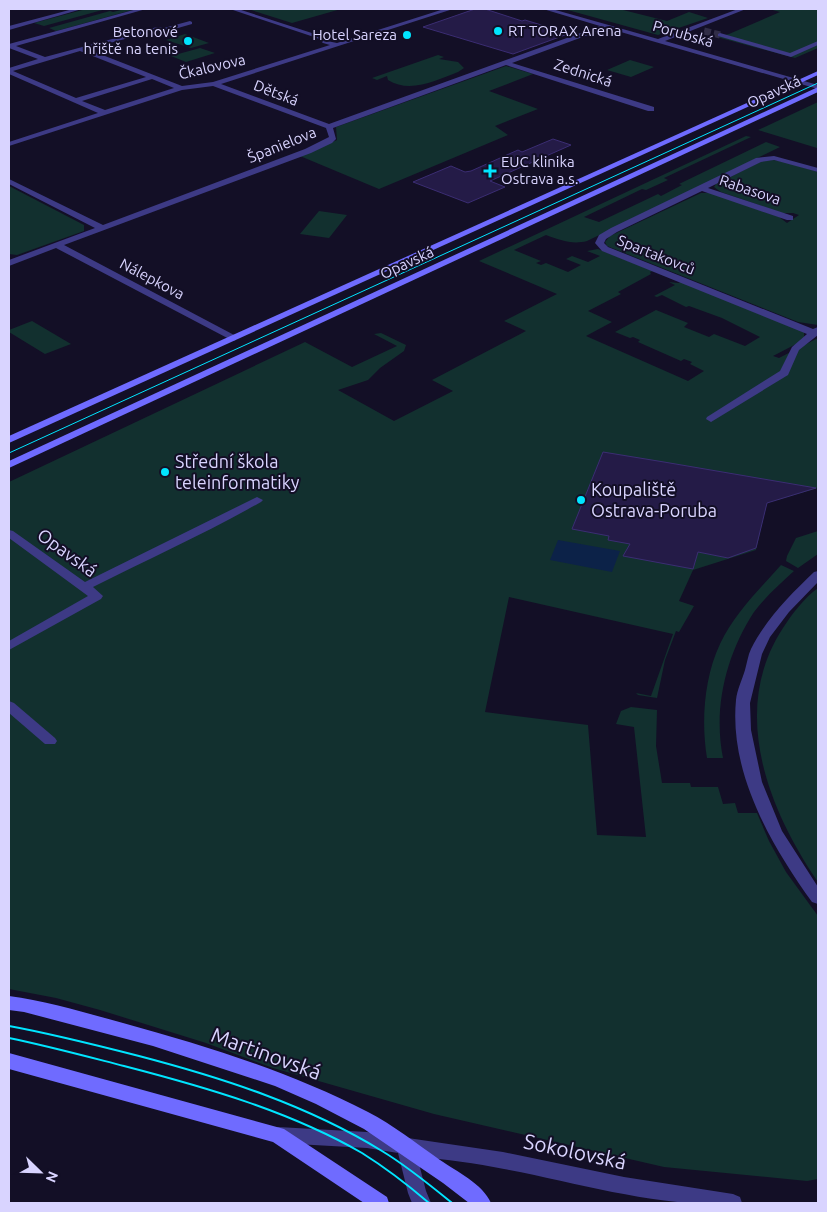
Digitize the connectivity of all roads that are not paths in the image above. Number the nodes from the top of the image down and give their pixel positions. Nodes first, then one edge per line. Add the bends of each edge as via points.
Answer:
1 (79, 9) edge
2 (143, 9) edge
3 (233, 9) edge
4 (450, 9) edge
5 (546, 9) edge
6 (743, 9) edge
7 (190, 23) dead end
8 (607, 26) junction
9 (9, 28) edge
10 (693, 28) junction
11 (704, 31) tunnel mouth
12 (720, 36) tunnel mouth
13 (659, 41) junction
14 (818, 43) edge
15 (337, 45) junction
16 (9, 46) edge
17 (80, 49) junction
18 (44, 60) junction
19 (506, 63) junction
20 (9, 71) edge
21 (818, 73) edge
22 (152, 77) junction
23 (798, 82) junction
24 (214, 84) junction
25 (181, 88) junction
26 (816, 88) edge
27 (76, 100) junction
28 (651, 109) dead end
29 (105, 112) junction
30 (328, 127) junction
31 (9, 144) edge
32 (818, 170) edge
33 (9, 181) edge
34 (701, 188) junction
35 (790, 218) dead end
36 (102, 228) junction
37 (57, 245) junction
38 (9, 262) edge
39 (816, 332) edge
40 (233, 338) junction
41 (711, 419) dead end
42 (9, 440) edge
43 (9, 465) edge
44 (257, 500) dead end
45 (9, 533) edge
46 (818, 575) edge
47 (84, 587) junction
48 (9, 646) edge
49 (9, 706) edge
50 (50, 741) dead end
51 (818, 898) edge
52 (9, 1002) edge
53 (9, 1061) edge
54 (278, 1135) junction
55 (406, 1147) junction
56 (380, 1203) edge
57 (422, 1203) edge
58 (482, 1203) edge
59 (733, 1203) edge

1 - 9 street
2 - 16 street
3 - 15 street
4 - 15 street, Čkalovova
5 - 8 street, Porubská
6 - 10 street
7 - 17 street
8 - 13 street, Porubská
8 - 19 street, Španielova
10 - 11 street
10 - 13 street
12 - 14 street via 791,55
13 - 23 street, Porubská
15 - 24 street, Čkalovova
16 - 18 street
17 - 18 street
17 - 22 street
18 - 20 street
19 - 28 street, Zednická
19 - 30 street, Španielova
20 - 27 street
21 - 23 main road, Opavská
22 - 25 street
22 - 27 street
23 - 26 street, Porubská
23 - 40 main road, Opavská
24 - 25 street, Čkalovova
24 - 30 street, Dětská
25 - 29 street, Čkalovova
26 - 43 main road, Opavská
27 - 29 street
29 - 31 street, Čkalovova
30 - 36 street, Španielova via 333,137 329,142
32 - 34 street via 774,158 759,160
33 - 36 street
34 - 35 street, Rabasova
34 - 39 street, Spartakovců via 614,230 602,237 599,243 605,249
36 - 37 street, Španielova
37 - 38 street, Španielova
37 - 40 street, Nálepkova
39 - 41 street via 795,349 784,373
40 - 42 main road, Opavská
44 - 47 street
45 - 47 street, Opavská
46 - 51 street via 786,605 757,649 743,701 744,739 753,778 778,838
47 - 48 street, Opavská via 97,596
49 - 50 street
52 - 55 main road, Martinovská via 154,1039 246,1069 316,1096 362,1119
53 - 54 main road
54 - 55 street, Sokolovská via 332,1137
54 - 56 main road
55 - 57 street
55 - 58 main road, Martinovská
55 - 59 street, Sokolovská via 503,1160 624,1186

